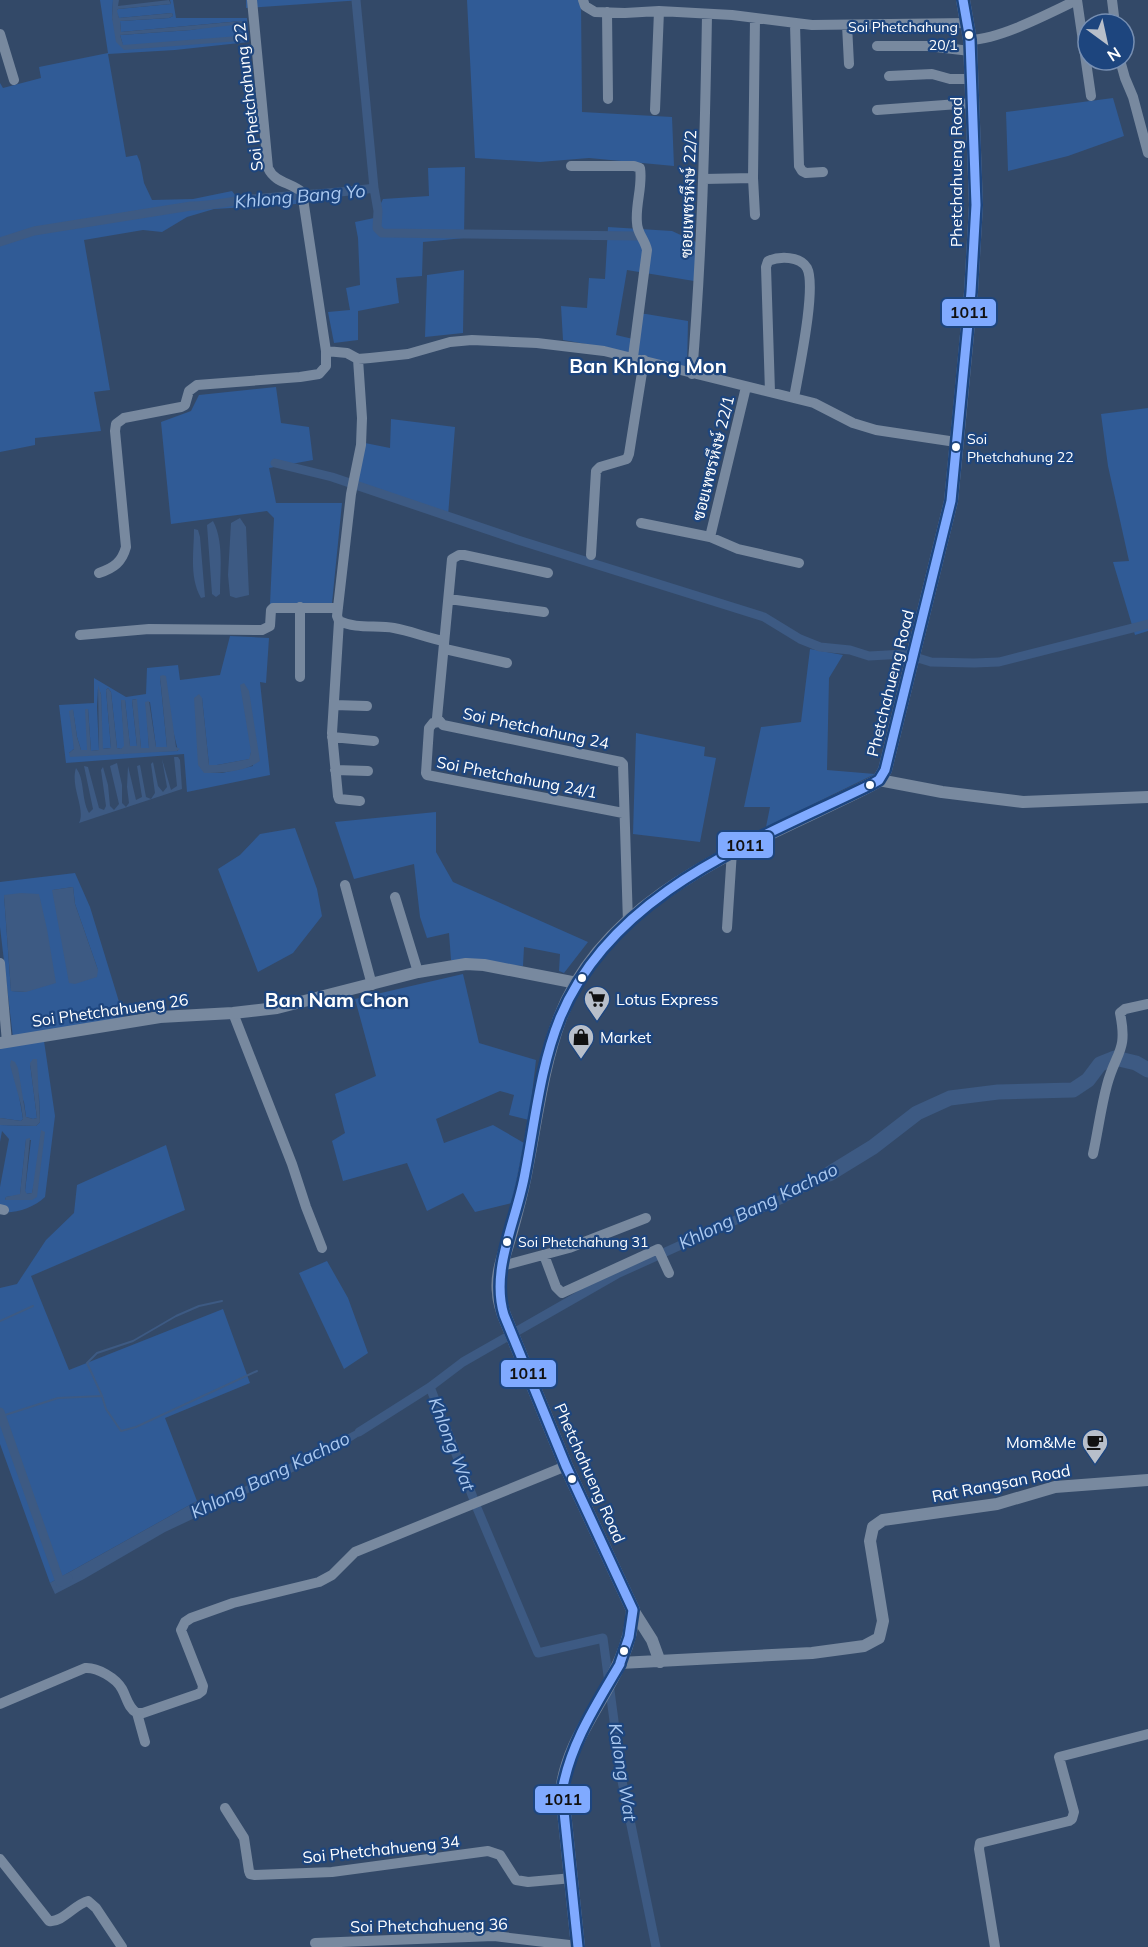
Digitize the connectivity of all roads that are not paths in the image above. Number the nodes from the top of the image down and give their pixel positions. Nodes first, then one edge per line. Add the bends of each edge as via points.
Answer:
1 (252, 0) edge
2 (583, 0) edge
3 (963, 0) edge
4 (1077, 0) edge
5 (659, 11) junction
6 (607, 12) junction
7 (707, 15) junction
8 (754, 18) junction
9 (968, 23) junction
10 (795, 24) junction
11 (847, 25) junction
12 (0, 34) edge
13 (877, 46) dead end
14 (970, 46) junction
15 (849, 64) dead end
16 (1123, 72) edge
17 (889, 76) dead end
18 (972, 79) junction
19 (14, 80) dead end
20 (1091, 96) dead end
21 (608, 99) dead end
22 (972, 103) junction
23 (656, 110) dead end
24 (877, 111) dead end
25 (1148, 153) edge
26 (571, 166) dead end
27 (823, 172) dead end
28 (753, 178) junction
29 (704, 179) junction
30 (755, 215) dead end
31 (326, 351) junction
32 (358, 359) junction
33 (638, 359) junction
34 (692, 374) junction
35 (746, 387) junction
36 (770, 392) junction
37 (794, 398) junction
38 (956, 442) junction
39 (641, 523) dead end
40 (710, 537) junction
41 (591, 555) dead end
42 (799, 563) dead end
43 (99, 573) dead end
44 (548, 573) dead end
45 (449, 599) junction
46 (300, 608) junction
47 (338, 608) junction
48 (544, 612) dead end
49 (339, 621) junction
50 (80, 635) dead end
51 (445, 645) junction
52 (507, 663) dead end
53 (300, 677) dead end
54 (334, 705) junction
55 (367, 706) dead end
56 (439, 722) junction
57 (332, 737) junction
58 (374, 741) dead end
59 (335, 770) junction
60 (368, 771) dead end
61 (879, 780) junction
62 (1148, 797) edge
63 (360, 801) dead end
64 (623, 813) junction
65 (732, 851) junction
66 (345, 885) dead end
67 (395, 897) dead end
68 (628, 923) junction
69 (728, 928) dead end
70 (0, 963) edge
71 (418, 972) junction
72 (577, 983) junction
73 (372, 985) junction
74 (1148, 1004) edge
75 (233, 1013) junction
76 (4, 1042) edge
77 (1093, 1154) dead end
78 (646, 1218) dead end
79 (322, 1248) dead end
80 (544, 1256) junction
81 (502, 1266) junction
82 (669, 1272) dead end
83 (566, 1466) junction
84 (1148, 1480) edge
85 (633, 1610) junction
86 (660, 1662) junction
87 (620, 1664) junction
88 (0, 1704) edge
89 (137, 1713) junction
90 (1148, 1734) edge
91 (145, 1742) dead end
92 (225, 1808) dead end
93 (0, 1859) edge
94 (573, 1878) junction
95 (315, 1943) dead end
96 (122, 1947) edge
97 (578, 1947) edge
98 (995, 1947) edge

1 - 31 street, Soi Phetchahung 22 via 268,168 272,176 295,187 303,197
2 - 6 street via 588,9
3 - 9 main road, Phetchahueng Road
4 - 14 street
4 - 20 street
5 - 6 street
5 - 7 street
5 - 23 street
6 - 21 street
7 - 8 street
7 - 29 street, ซอยเพชรหึงษ์ 22/2
8 - 10 street
8 - 28 street
9 - 11 street
9 - 14 main road, Phetchahueng Road
10 - 11 street
10 - 27 street via 799,166 806,173
11 - 15 street
12 - 19 street
13 - 14 street
14 - 18 main road, Phetchahueng Road
16 - 25 street
17 - 18 street via 933,74
18 - 22 main road, Phetchahueng Road
22 - 24 street
22 - 38 main road, Phetchahueng Road via 975,225
26 - 33 street via 640,168 636,222 647,250
28 - 29 street
28 - 30 street
29 - 34 street, ซอยเพชรหึงษ์ 22/2
31 - 32 street via 347,353
31 - 43 street via 326,366 319,374 197,385 181,407 118,421 115,431 126,547 121,561
32 - 33 street via 408,354 472,340 558,345
32 - 47 street via 361,445 351,494
33 - 34 street
33 - 41 street via 629,454 627,459 596,471
34 - 35 street
35 - 36 street
35 - 40 street, ซอยเพชรหึงษ์ 22/1
36 - 37 street
36 - 37 street via 766,267 768,261 787,258 808,270 809,285 807,325
37 - 38 street via 865,427
38 - 61 main road, Phetchahueng Road via 951,501 892,746
39 - 40 street, ซอยเพชรหึงษ์ 22/1
40 - 42 street, ซอยเพชรหึงษ์ 22/1 via 738,549
44 - 45 street, Soi Phetchahung 24 via 459,555 452,559
45 - 48 street
45 - 51 street, Soi Phetchahung 24
46 - 47 street
46 - 50 street via 273,608 270,626 262,630 149,629
46 - 53 street
47 - 49 street
49 - 51 street via 349,626 398,629
49 - 54 street
51 - 52 street
51 - 56 street, Soi Phetchahung 24
54 - 55 street
54 - 57 street
56 - 64 street, Soi Phetchahung 24 via 618,760 623,764
56 - 64 street, Soi Phetchahung 24/1 via 429,728 428,775
57 - 58 street
57 - 59 street
59 - 60 street
59 - 63 street via 339,799
61 - 62 street via 1023,802
61 - 65 main road, Phetchahueng Road
64 - 68 street, Soi Phetchahung 24
65 - 68 main road, Phetchahueng Road via 663,894
65 - 69 street
66 - 73 street
67 - 71 street
68 - 72 main road, Phetchahueng Road via 601,950
70 - 76 street
71 - 72 street, Soi Phetchahueng 26 via 484,965
71 - 73 street, Soi Phetchahueng 26
72 - 81 main road, Phetchahueng Road via 550,1050 521,1197
73 - 75 street, Soi Phetchahueng 26 via 277,1008
74 - 77 street via 1121,1010 1124,1039 1108,1082
75 - 76 street, Soi Phetchahueng 26 via 160,1017
75 - 79 street
78 - 80 street
80 - 81 street
80 - 82 street via 562,1293 658,1249
81 - 83 main road, Phetchahueng Road via 498,1291 504,1315
83 - 85 main road, Phetchahueng Road
83 - 89 street via 355,1552 319,1582 233,1603 191,1618 183,1625 182,1636 202,1691
84 - 86 street, Rat Rangsan Road via 1055,1487 997,1504 883,1520 873,1527 870,1540 883,1621 879,1638 864,1646
85 - 86 street via 652,1640
85 - 87 main road via 628,1644
86 - 87 street, Rat Rangsan Road
87 - 94 main road via 570,1756 564,1776 562,1792
88 - 89 street via 91,1668 120,1685
89 - 91 street
90 - 98 street via 1059,1757 1074,1812 1069,1821 980,1843
92 - 94 street, Soi Phetchahueng 34 via 243,1838 250,1874 332,1872 488,1851 500,1855 516,1880
93 - 96 street via 49,1921 56,1921 88,1901
94 - 97 main road
95 - 97 street, Soi Phetchahueng 36 via 494,1936

